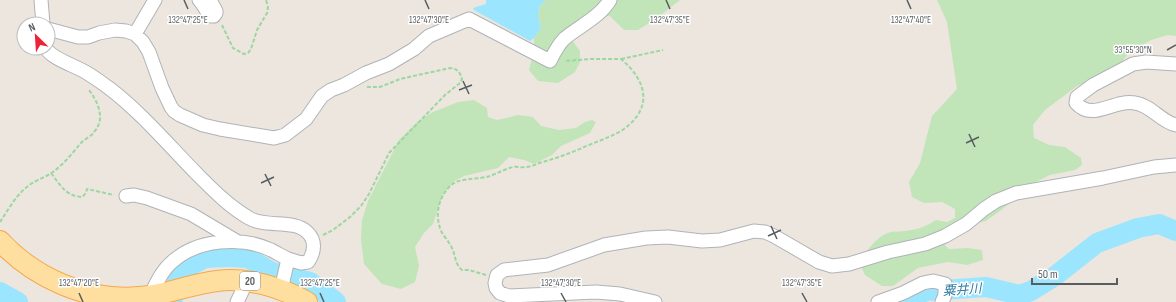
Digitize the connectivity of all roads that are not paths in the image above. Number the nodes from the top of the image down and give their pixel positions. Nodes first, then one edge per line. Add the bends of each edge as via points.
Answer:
1 (41, 0) edge
2 (155, 0) edge
3 (199, 0) edge
4 (210, 0) edge
5 (610, 0) edge
6 (42, 16) edge
7 (56, 31) edge
8 (135, 34) junction
9 (54, 56) edge
10 (1176, 64) edge
11 (1176, 125) edge
12 (1176, 165) edge
13 (126, 196) road end
14 (0, 240) edge
15 (238, 242) junction
16 (287, 261) junction
17 (247, 281) junction
18 (281, 285) junction
19 (155, 295) junction
20 (944, 295) edge
21 (237, 302) edge
22 (307, 302) edge
23 (655, 302) edge
24 (878, 302) edge

1 - 6 street
2 - 8 street
3 - 4 street via 210,16 214,16 216,11
5 - 8 street via 604,9 563,40 550,61 469,18 429,36 414,49 389,64 331,90 322,96 306,119 284,135 274,138 220,130 174,111 162,88 149,52
7 - 8 street via 78,37 115,30
9 - 16 street via 86,72 110,89 236,210 251,220 301,227 308,232 313,240 313,256 308,262
10 - 11 street via 1133,64 1093,85 1077,98 1076,103 1080,108 1093,112 1116,104 1135,102
12 - 23 street via 1016,193 996,201 945,236 925,244 849,264 832,266 819,262 774,236 754,231 702,241 668,237 623,241 548,265 504,270 495,279 496,288 500,293 509,296 596,292 620,294
13 - 15 street via 147,198 191,214
14 - 19 main road, 20 via 37,271 69,287 113,297
15 - 16 street via 271,250
15 - 19 street via 212,243 183,253 171,262 155,285
16 - 18 street
17 - 18 main road, 20
17 - 19 main road, 20 via 217,281
17 - 21 street
18 - 22 main road, 20
20 - 24 street via 945,284 933,281

